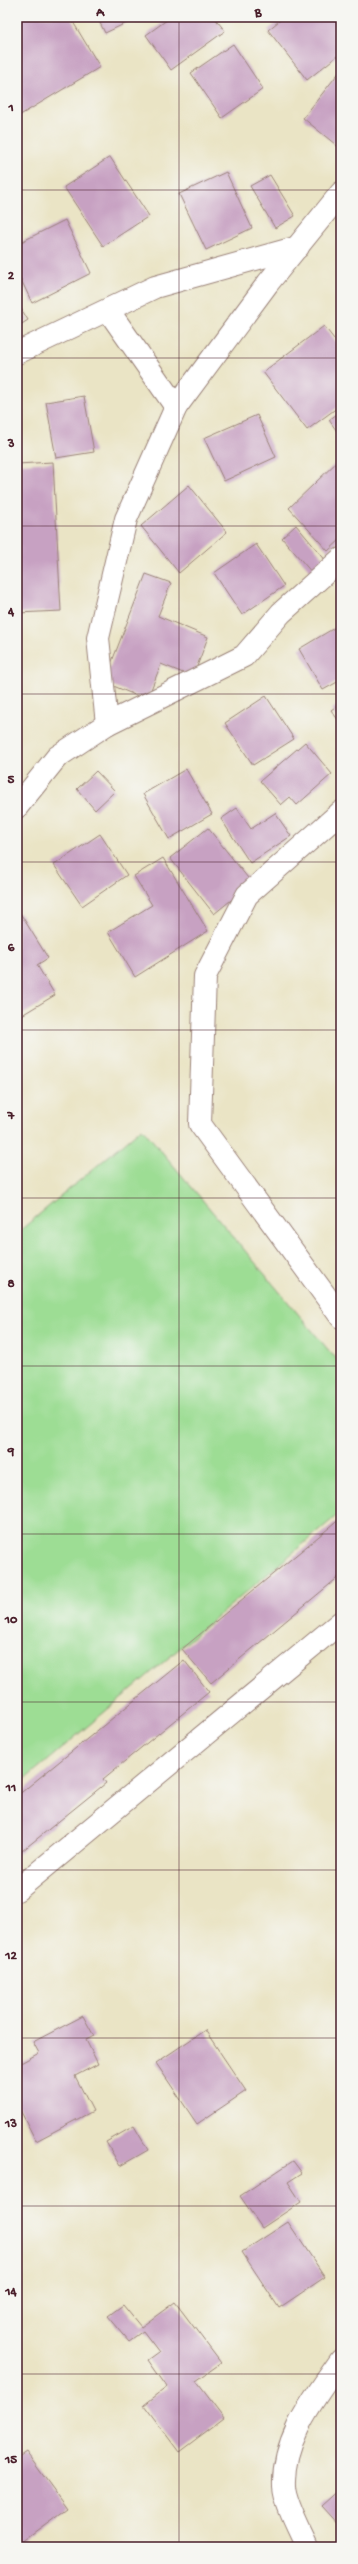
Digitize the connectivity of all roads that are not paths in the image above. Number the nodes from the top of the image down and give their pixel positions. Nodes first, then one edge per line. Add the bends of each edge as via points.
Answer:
1 (341, 193) edge
2 (298, 246) junction
3 (108, 310) junction
4 (17, 353) edge
5 (176, 407) junction
6 (341, 559) edge
7 (107, 724) junction
8 (17, 806) edge
9 (341, 812) edge
10 (341, 1317) edge
11 (341, 1622) edge
12 (17, 1890) edge
13 (341, 2360) edge
14 (307, 2547) edge

1 - 2 street
2 - 3 street via 155,287
2 - 5 street
3 - 4 street
3 - 5 street
5 - 7 street via 126,519 98,638
6 - 7 street via 281,613 244,656
7 - 8 street via 57,757
9 - 10 street via 247,895 204,976 200,1124
11 - 12 street
13 - 14 street via 302,2416 288,2453 284,2487

